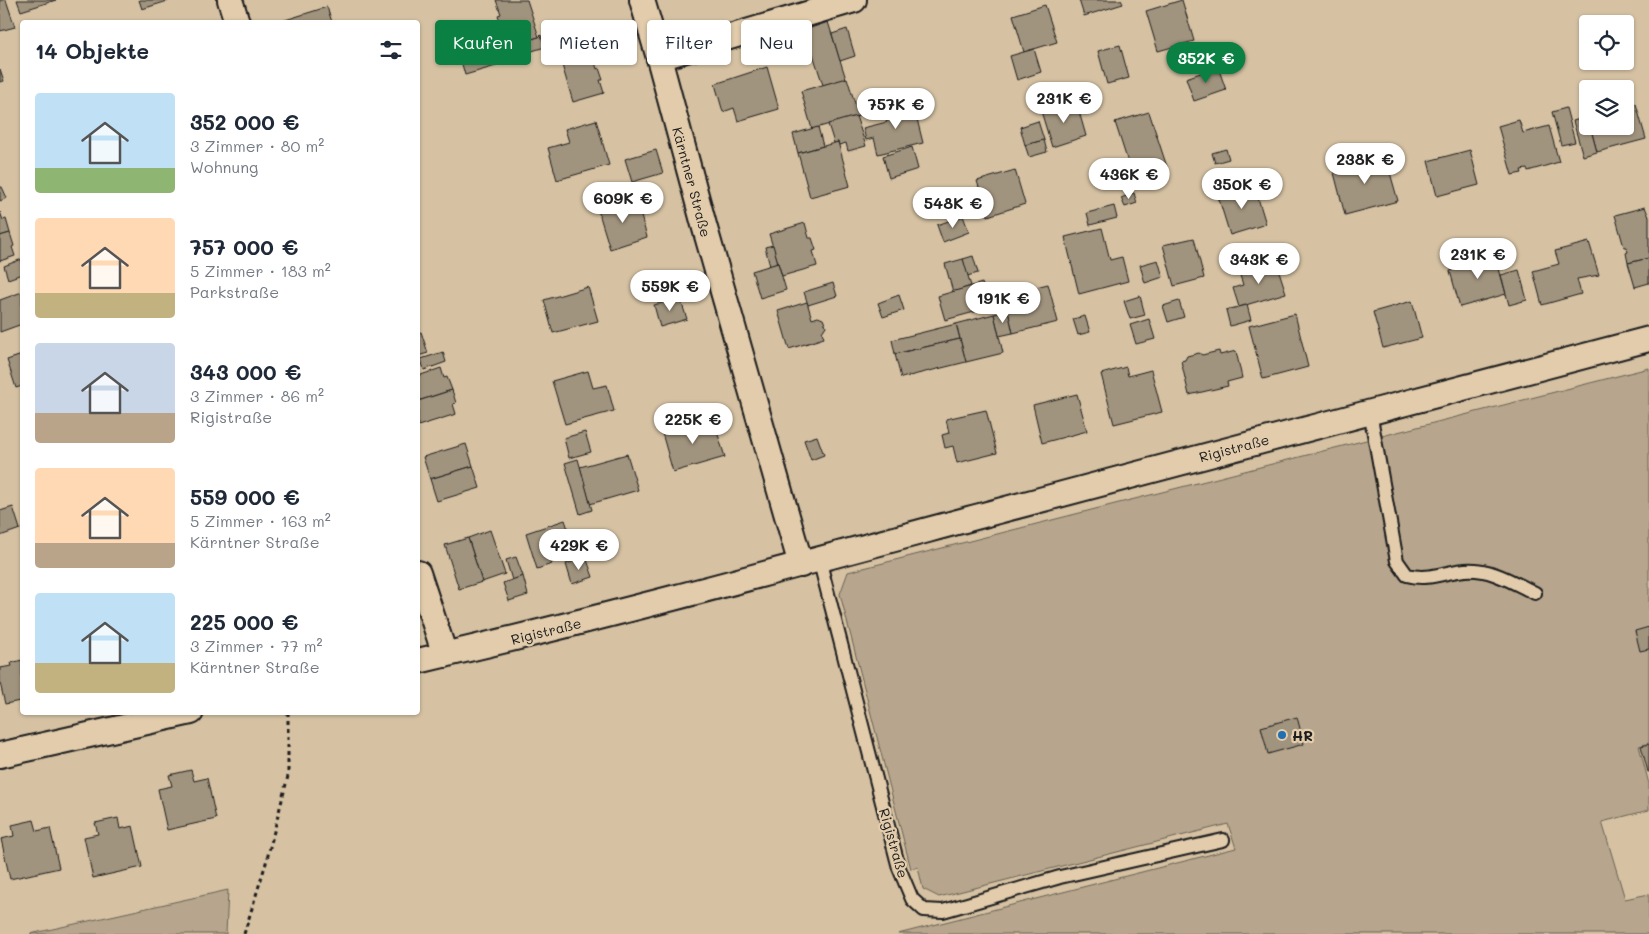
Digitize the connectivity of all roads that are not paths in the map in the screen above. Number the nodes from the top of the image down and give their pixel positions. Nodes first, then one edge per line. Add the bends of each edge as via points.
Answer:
1 (230, 0) edge
2 (642, 0) edge
3 (854, 0) edge
4 (236, 20) edge
5 (648, 20) edge
6 (731, 37) edge
7 (661, 65) edge
8 (1649, 338) edge
9 (1370, 412) junction
10 (810, 562) junction
11 (420, 579) edge
12 (1535, 593) dead end
13 (444, 655) junction
14 (420, 661) edge
15 (177, 715) edge
16 (0, 754) edge
17 (1223, 840) dead end

1 - 4 street
2 - 5 street, Kärntner Straße
3 - 6 street
7 - 10 street, Kärntner Straße via 706,234
8 - 9 street, Rigistraße
9 - 10 street, Rigistraße
9 - 12 lane via 1397,561 1407,575 1420,578 1466,570 1490,571
10 - 13 street, Rigistraße
10 - 17 lane, Rigistraße via 899,868 912,900 924,910 943,911 1060,877
11 - 13 street
13 - 14 street, Rigistraße
15 - 16 street

